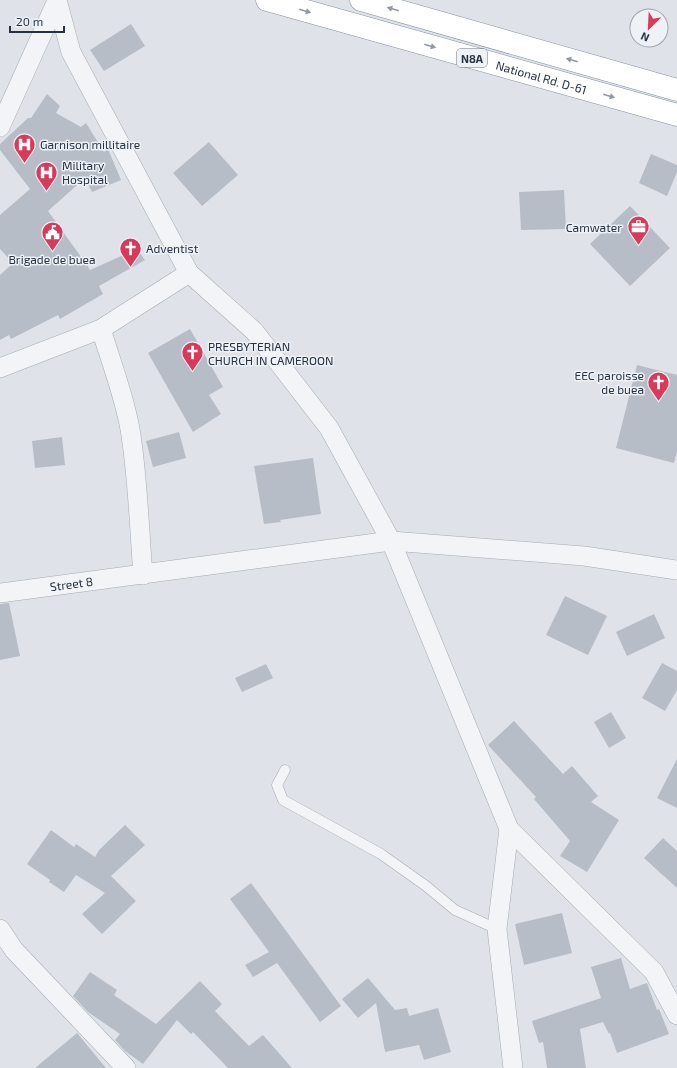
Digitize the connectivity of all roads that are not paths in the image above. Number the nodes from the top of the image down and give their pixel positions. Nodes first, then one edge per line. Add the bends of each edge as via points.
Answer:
1 (267, 0) edge
2 (361, 0) edge
3 (57, 2) edge
4 (677, 90) edge
5 (677, 115) edge
6 (0, 127) edge
7 (189, 272) junction
8 (101, 329) junction
9 (0, 368) edge
10 (391, 541) junction
11 (677, 570) edge
12 (143, 575) junction
13 (0, 593) edge
14 (285, 770) dead end
15 (510, 829) junction
16 (0, 929) edge
17 (497, 929) junction
18 (677, 1015) edge
19 (126, 1068) edge
20 (513, 1068) edge

1 -> 5 highway, National Rd. D-61 / N8A
4 -> 2 highway, National Rd. D-61 / N8A
3 - 6 street
3 - 7 street via 71,52
7 - 8 street
7 - 10 street via 254,331 329,428
8 - 9 street
8 - 12 street via 130,428
10 - 11 street, Street 8 via 584,556
10 - 12 street, Street 8
10 - 15 street
12 - 13 street, Street 8
14 - 17 lane via 277,785 283,800 381,854 455,910
15 - 17 street
15 - 18 street via 654,972
16 - 19 street via 14,950
17 - 20 street

